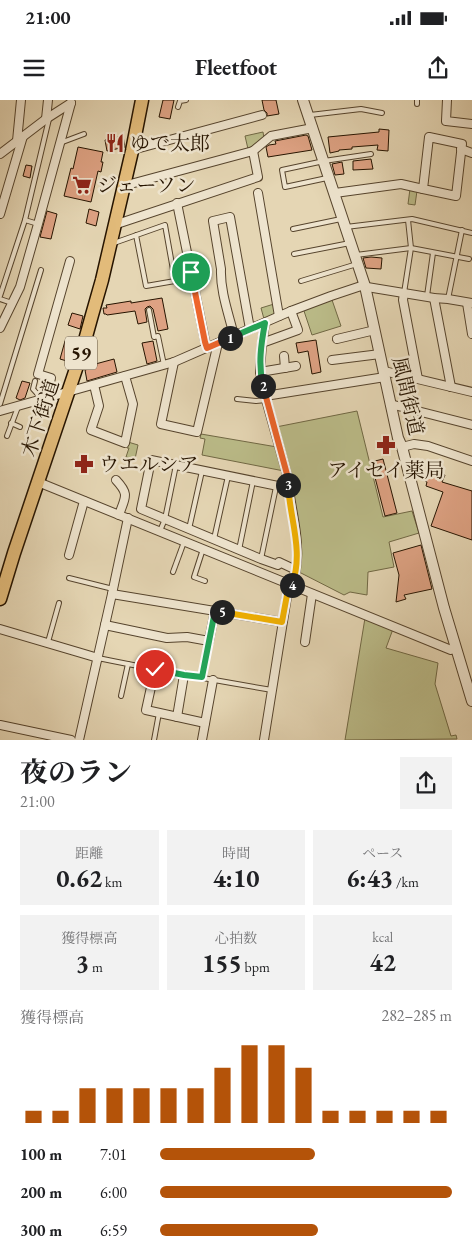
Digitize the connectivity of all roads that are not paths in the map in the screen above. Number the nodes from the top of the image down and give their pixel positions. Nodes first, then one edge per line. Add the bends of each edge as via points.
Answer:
1 (21, 100) edge
2 (48, 100) edge
3 (142, 100) edge
4 (186, 100) edge
5 (303, 100) edge
6 (447, 100) edge
7 (73, 101) edge
8 (178, 107) dead end
9 (382, 113) dead end
10 (308, 115) junction
11 (262, 116) dead end
12 (48, 118) junction
13 (472, 124) edge
14 (312, 128) junction
15 (84, 134) dead end
16 (20, 139) junction
17 (60, 143) junction
18 (132, 148) junction
19 (461, 149) junction
20 (253, 151) junction
21 (472, 153) edge
22 (0, 154) edge
23 (371, 154) dead end
24 (324, 161) junction
25 (329, 177) junction
26 (123, 186) junction
27 (423, 189) junction
28 (258, 193) dead end
29 (335, 194) junction
30 (177, 203) junction
31 (0, 214) edge
32 (25, 220) junction
33 (408, 220) junction
34 (344, 223) junction
35 (38, 224) junction
36 (114, 225) junction
37 (293, 229) dead end
38 (462, 230) junction
39 (472, 233) edge
40 (136, 235) junction
41 (110, 244) junction
42 (350, 244) junction
43 (411, 248) junction
44 (434, 253) junction
45 (294, 254) dead end
46 (456, 256) junction
47 (356, 259) junction
48 (469, 259) dead end
49 (70, 261) dead end
50 (41, 270) dead end
51 (302, 281) dead end
52 (365, 286) junction
53 (404, 293) junction
54 (430, 297) junction
55 (0, 298) edge
56 (448, 299) junction
57 (13, 303) junction
58 (471, 303) edge
59 (149, 310) dead end
60 (291, 311) junction
61 (279, 316) junction
62 (265, 323) junction
63 (0, 328) edge
64 (250, 329) junction
65 (375, 330) junction
66 (472, 334) edge
67 (234, 336) junction
68 (337, 339) dead end
69 (218, 343) junction
70 (262, 344) junction
71 (207, 348) junction
72 (380, 354) junction
73 (284, 356) dead end
74 (332, 360) dead end
75 (174, 362) junction
76 (164, 365) junction
77 (296, 366) dead end
78 (285, 368) junction
79 (260, 372) junction
80 (384, 374) junction
81 (125, 376) junction
82 (418, 379) junction
83 (36, 381) dead end
84 (94, 385) junction
85 (451, 387) junction
86 (68, 392) junction
87 (472, 392) edge
88 (266, 398) junction
89 (44, 399) junction
90 (237, 399) dead end
91 (0, 404) edge
92 (390, 404) junction
93 (18, 406) junction
94 (0, 411) edge
95 (11, 424) junction
96 (472, 425) edge
97 (20, 426) dead end
98 (7, 436) dead end
99 (402, 447) junction
100 (472, 461) edge
101 (176, 465) junction
102 (202, 471) junction
103 (228, 476) junction
104 (116, 480) dead end
105 (253, 481) junction
106 (38, 482) junction
107 (276, 487) junction
108 (288, 488) junction
109 (84, 501) junction
110 (119, 515) junction
111 (128, 518) junction
112 (165, 519) junction
113 (189, 530) junction
114 (160, 532) junction
115 (214, 539) junction
116 (184, 542) junction
117 (204, 549) junction
118 (239, 550) junction
119 (69, 555) dead end
120 (261, 559) junction
121 (296, 570) junction
122 (173, 572) dead end
123 (69, 578) dead end
124 (205, 581) dead end
125 (291, 585) junction
126 (113, 592) junction
127 (312, 594) junction
128 (0, 600) edge
129 (60, 603) dead end
130 (215, 611) junction
131 (282, 622) junction
132 (105, 625) junction
133 (0, 629) edge
134 (209, 641) junction
135 (48, 642) junction
136 (305, 642) dead end
137 (455, 648) junction
138 (98, 658) junction
139 (128, 664) junction
140 (155, 669) junction
141 (184, 675) junction
142 (202, 677) junction
143 (213, 680) junction
144 (272, 690) junction
145 (121, 696) dead end
146 (472, 702) edge
147 (158, 713) junction
148 (176, 717) junction
149 (205, 723) junction
150 (0, 725) edge
151 (52, 738) edge
152 (71, 740) edge
153 (79, 740) edge
154 (154, 740) edge
155 (202, 740) edge
156 (264, 740) edge

1 - 16 street
2 - 12 street
3 - 18 main road, 木下街道 / 59
4 - 8 lane
5 - 10 street, 風間街道
6 - 13 street via 446,120
7 - 12 street
7 - 17 street
9 - 10 lane via 361,109
10 - 14 street, 風間街道
11 - 18 street
12 - 16 street
12 - 32 lane
14 - 20 street via 271,136
14 - 24 street, 風間街道
15 - 17 lane
16 - 22 street
16 - 31 street
17 - 35 street
18 - 26 main road, 木下街道 / 59
19 - 21 street
19 - 27 street via 456,196
19 - 27 street via 462,144 429,137
20 - 26 street
20 - 30 street via 258,177
23 - 24 lane
24 - 25 street, 風間街道
24 - 25 lane via 282,170 285,187
25 - 29 street, 風間街道
26 - 36 main road, 木下街道 / 59
27 - 29 street via 401,184
28 - 61 street
29 - 34 street, 風間街道
30 - 36 street
30 - 71 street
32 - 35 lane
32 - 55 lane
33 - 34 lane
33 - 38 lane
33 - 43 lane
34 - 37 lane
34 - 42 street, 風間街道
35 - 57 street
36 - 41 main road, 木下街道 / 59
38 - 39 lane
38 - 46 lane
40 - 40 lane via 146,286 175,281 165,225
40 - 41 lane
41 - 86 main road, 木下街道 / 59
42 - 45 lane
42 - 47 street, 風間街道
43 - 44 lane
43 - 47 lane
43 - 53 lane
44 - 46 lane
44 - 54 lane
46 - 48 lane
46 - 56 lane
47 - 51 lane
47 - 52 street, 風間街道
49 - 89 street via 38,374 51,378
50 - 91 lane
52 - 53 street
52 - 60 street
52 - 65 street, 風間街道
53 - 54 street
53 - 82 street
54 - 56 street
54 - 85 street
55 - 57 lane
56 - 58 street
57 - 63 street
58 - 66 street
59 - 76 lane
60 - 61 street
60 - 70 street via 298,330
61 - 62 street
62 - 64 street
62 - 70 street
64 - 67 street
64 - 67 street via 230,217 213,221 220,276
65 - 68 street
65 - 72 street, 風間街道
67 - 69 street
69 - 71 street
69 - 75 street via 197,432 161,424
70 - 79 street
71 - 75 street
72 - 74 street
72 - 80 street, 風間街道
73 - 78 street
75 - 76 street
76 - 81 street
77 - 78 street
78 - 79 street
79 - 88 street
80 - 82 street
80 - 88 street
80 - 92 street, 風間街道
81 - 84 street
81 - 84 street via 133,404 125,443 91,430 99,406
82 - 85 street
83 - 89 lane via 34,389
84 - 86 street
85 - 87 street
86 - 89 street
86 - 106 main road, 木下街道 / 59
88 - 90 lane via 256,401
88 - 108 street
89 - 93 street
92 - 96 street
92 - 99 street, 風間街道
93 - 94 street
93 - 95 lane
95 - 97 lane
95 - 98 lane
99 - 100 street via 414,444 428,446
99 - 137 street, 風間街道
101 - 102 street
101 - 112 lane
101 - 112 street via 151,460 142,501 141,509
102 - 103 street
102 - 113 lane
103 - 105 street
103 - 115 lane
104 - 110 street via 126,495
105 - 107 street
105 - 118 lane
106 - 109 street
106 - 128 main road, 木下街道 / 59
107 - 108 street
107 - 120 lane
108 - 121 street via 297,546
109 - 110 street
109 - 119 street
110 - 111 street
111 - 114 street
111 - 126 street
112 - 113 street
112 - 114 lane
113 - 115 street
114 - 116 street
115 - 118 street
116 - 117 street
116 - 122 lane
117 - 124 lane via 194,577
117 - 125 street
118 - 120 street
120 - 121 street via 278,565 280,562
121 - 125 street
123 - 126 lane
125 - 127 street
125 - 131 street
126 - 130 street
126 - 132 street
127 - 136 street
127 - 137 street via 451,650
129 - 135 lane
130 - 131 street
130 - 134 street
131 - 144 street
132 - 134 street via 167,638
132 - 138 street
133 - 135 street
134 - 142 lane
135 - 138 street
137 - 146 street, 風間街道
138 - 139 lane
138 - 153 street
139 - 140 lane
139 - 145 lane
140 - 141 lane
140 - 147 street via 146,710
141 - 142 lane
141 - 148 street
142 - 143 lane
143 - 144 lane
143 - 149 street
144 - 156 street
147 - 148 street
147 - 154 lane
148 - 149 street
149 - 155 street
150 - 151 street
151 - 152 street

